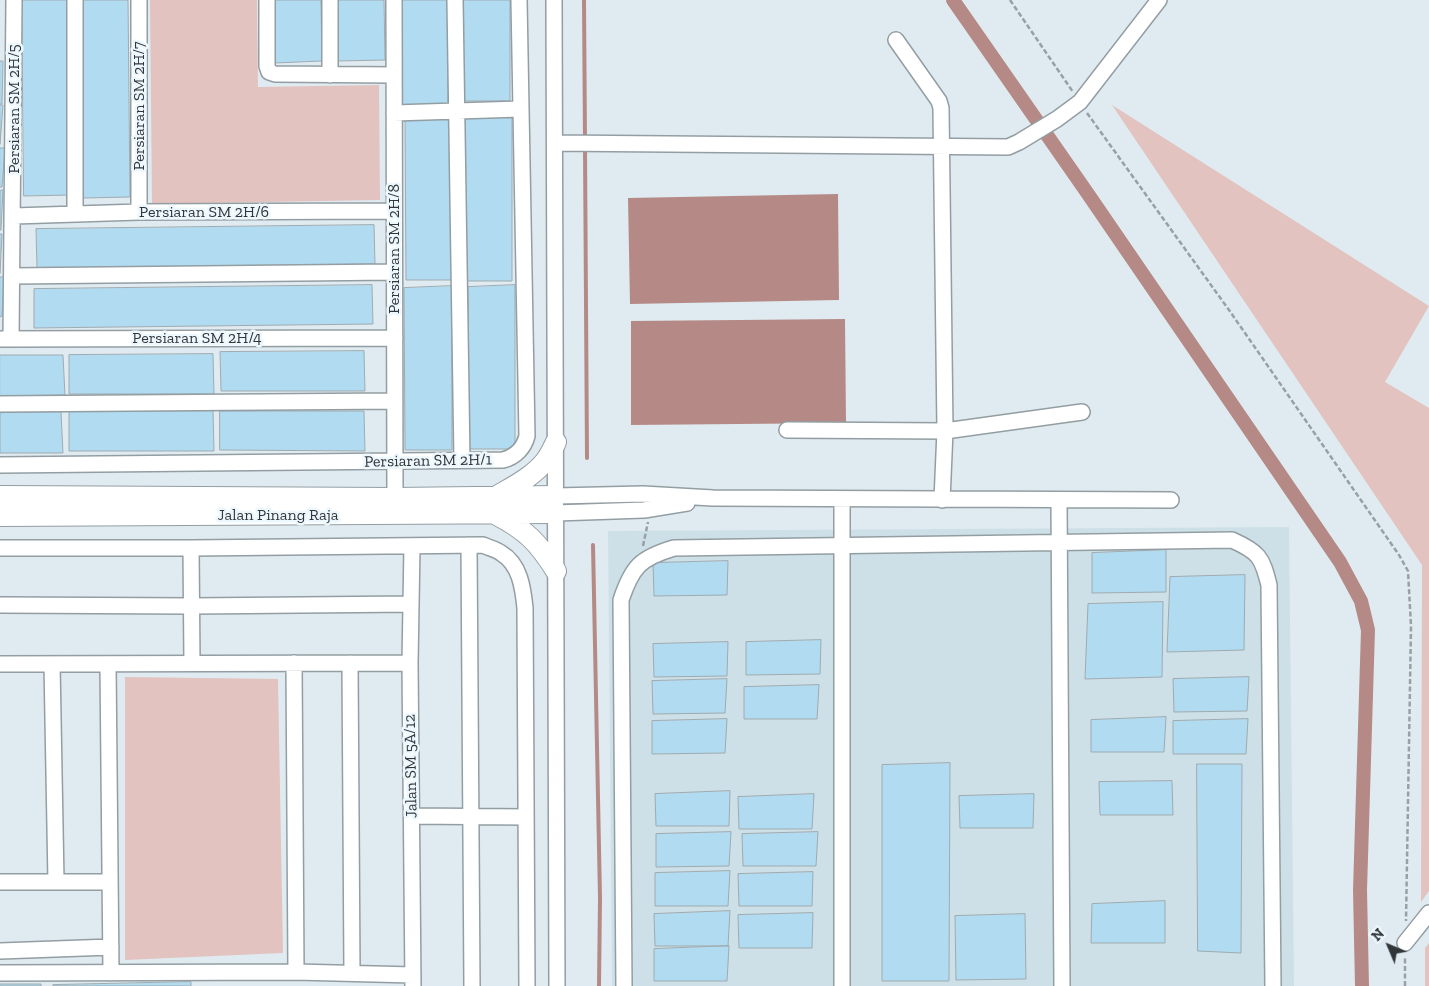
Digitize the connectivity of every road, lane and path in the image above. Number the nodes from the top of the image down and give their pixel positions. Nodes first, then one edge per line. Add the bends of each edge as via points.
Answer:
1 (14, 0) edge
2 (75, 0) edge
3 (139, 0) edge
4 (267, 0) edge
5 (330, 0) edge
6 (394, 0) edge
7 (455, 0) edge
8 (519, 0) edge
9 (554, 0) edge
10 (1010, 0) edge
11 (1159, 0) edge
12 (896, 40) dead end
13 (330, 75) junction
14 (394, 75) junction
15 (1080, 102) junction
16 (520, 109) junction
17 (456, 111) junction
18 (394, 113) junction
19 (555, 143) junction
20 (942, 146) junction
21 (394, 211) junction
22 (139, 212) junction
23 (75, 214) junction
24 (14, 216) junction
25 (394, 272) junction
26 (12, 276) junction
27 (394, 338) junction
28 (6, 339) edge
29 (395, 401) junction
30 (0, 404) edge
31 (1082, 412) dead end
32 (787, 430) dead end
33 (945, 431) junction
34 (556, 442) junction
35 (462, 460) junction
36 (395, 461) junction
37 (0, 465) edge
38 (0, 496) edge
39 (395, 498) junction
40 (713, 498) junction
41 (842, 499) junction
42 (942, 500) junction
43 (1060, 500) junction
44 (1171, 500) dead end
45 (556, 504) junction
46 (494, 505) junction
47 (650, 509) junction
48 (0, 516) edge
49 (1059, 543) junction
50 (469, 545) junction
51 (412, 546) junction
52 (842, 547) junction
53 (0, 548) edge
54 (191, 548) junction
55 (640, 562) junction
56 (556, 572) junction
57 (411, 604) junction
58 (0, 605) edge
59 (192, 606) junction
60 (294, 663) junction
61 (350, 663) junction
62 (410, 663) junction
63 (0, 664) edge
64 (52, 664) junction
65 (108, 664) junction
66 (192, 664) junction
67 (412, 816) junction
68 (471, 817) junction
69 (526, 817) junction
70 (0, 882) edge
71 (56, 882) junction
72 (110, 882) junction
73 (1429, 913) edge
74 (1405, 943) junction
75 (111, 947) junction
76 (0, 952) edge
77 (296, 972) junction
78 (0, 973) edge
79 (111, 973) junction
80 (352, 974) junction
81 (194, 979) edge
82 (413, 980) edge
83 (472, 986) edge
84 (527, 986) edge
85 (557, 986) edge
86 (624, 986) edge
87 (842, 986) edge
88 (1062, 986) edge
89 (1273, 986) edge
90 (1405, 986) edge

1 - 24 street, Persiaran SM 2H/5
2 - 23 street
3 - 22 street, Persiaran SM 2H/7
4 - 13 street via 267,66 270,72
5 - 13 street
6 - 14 street, Persiaran SM 2H/8
7 - 17 street
8 - 16 street, Persiaran SM 2H/1
9 - 19 street
10 - 15 path
11 - 15 street
12 - 20 street via 938,101
13 - 14 street
14 - 18 street, Persiaran SM 2H/8
15 - 20 street via 1057,119 1008,146
15 - 74 path via 1229,310 1408,571 1411,626
16 - 17 street
16 - 35 street, Persiaran SM 2H/1 via 527,436 525,443 510,458
17 - 18 street
17 - 35 street
18 - 21 street, Persiaran SM 2H/8
19 - 20 street
19 - 34 street
20 - 33 street
21 - 22 street, Persiaran SM 2H/6
21 - 25 street, Persiaran SM 2H/8
22 - 23 street, Persiaran SM 2H/6
23 - 24 street, Persiaran SM 2H/6
24 - 26 street, Persiaran SM 2H/5
25 - 26 street
25 - 27 street, Persiaran SM 2H/8
26 - 28 street, Persiaran SM 2H/5
27 - 28 street, Persiaran SM 2H/4
27 - 29 street, Persiaran SM 2H/8
29 - 30 street
29 - 36 street, Persiaran SM 2H/8
31 - 33 street
32 - 33 street
33 - 42 street
34 - 45 street
34 - 46 main road via 546,460
35 - 36 street, Persiaran SM 2H/1
36 - 37 street, Persiaran SM 2H/1
36 - 39 street, Persiaran SM 2H/8
38 - 39 main road
39 - 46 main road
40 - 41 street
40 - 45 street via 643,494
40 - 47 street
41 - 42 street
41 - 52 street
42 - 43 street
43 - 44 street
43 - 49 street
45 - 46 main road, Jalan Pinang Raja
45 - 47 street
45 - 56 street
46 - 48 main road, Jalan Pinang Raja
46 - 56 main road via 534,540
47 - 55 path
49 - 52 street
49 - 88 street
49 - 89 street via 1232,540 1250,548 1263,562 1269,585
50 - 51 street
50 - 68 street
50 - 69 street via 483,545 502,553 517,570 523,588
51 - 54 street
51 - 57 street, Jalan SM 5A/12
52 - 55 street via 674,548
52 - 87 street
53 - 54 street
54 - 59 street
55 - 86 street via 628,579 621,600
56 - 85 street
57 - 59 street
57 - 62 street, Jalan SM 5A/12
58 - 59 street
59 - 66 street
60 - 61 street
60 - 66 street
60 - 77 street
61 - 62 street
61 - 80 street
62 - 67 street, Jalan SM 5A/12
63 - 64 street
64 - 65 street
64 - 71 street
65 - 66 street
65 - 72 street
67 - 68 street
67 - 82 street, Jalan SM 5A/12
68 - 69 street
68 - 83 street
69 - 84 street
70 - 71 street
71 - 72 street
72 - 75 street
73 - 74 street
74 - 90 path
75 - 76 street
75 - 79 street
77 - 80 street
77 - 81 street
78 - 79 street
79 - 81 street
80 - 82 street

